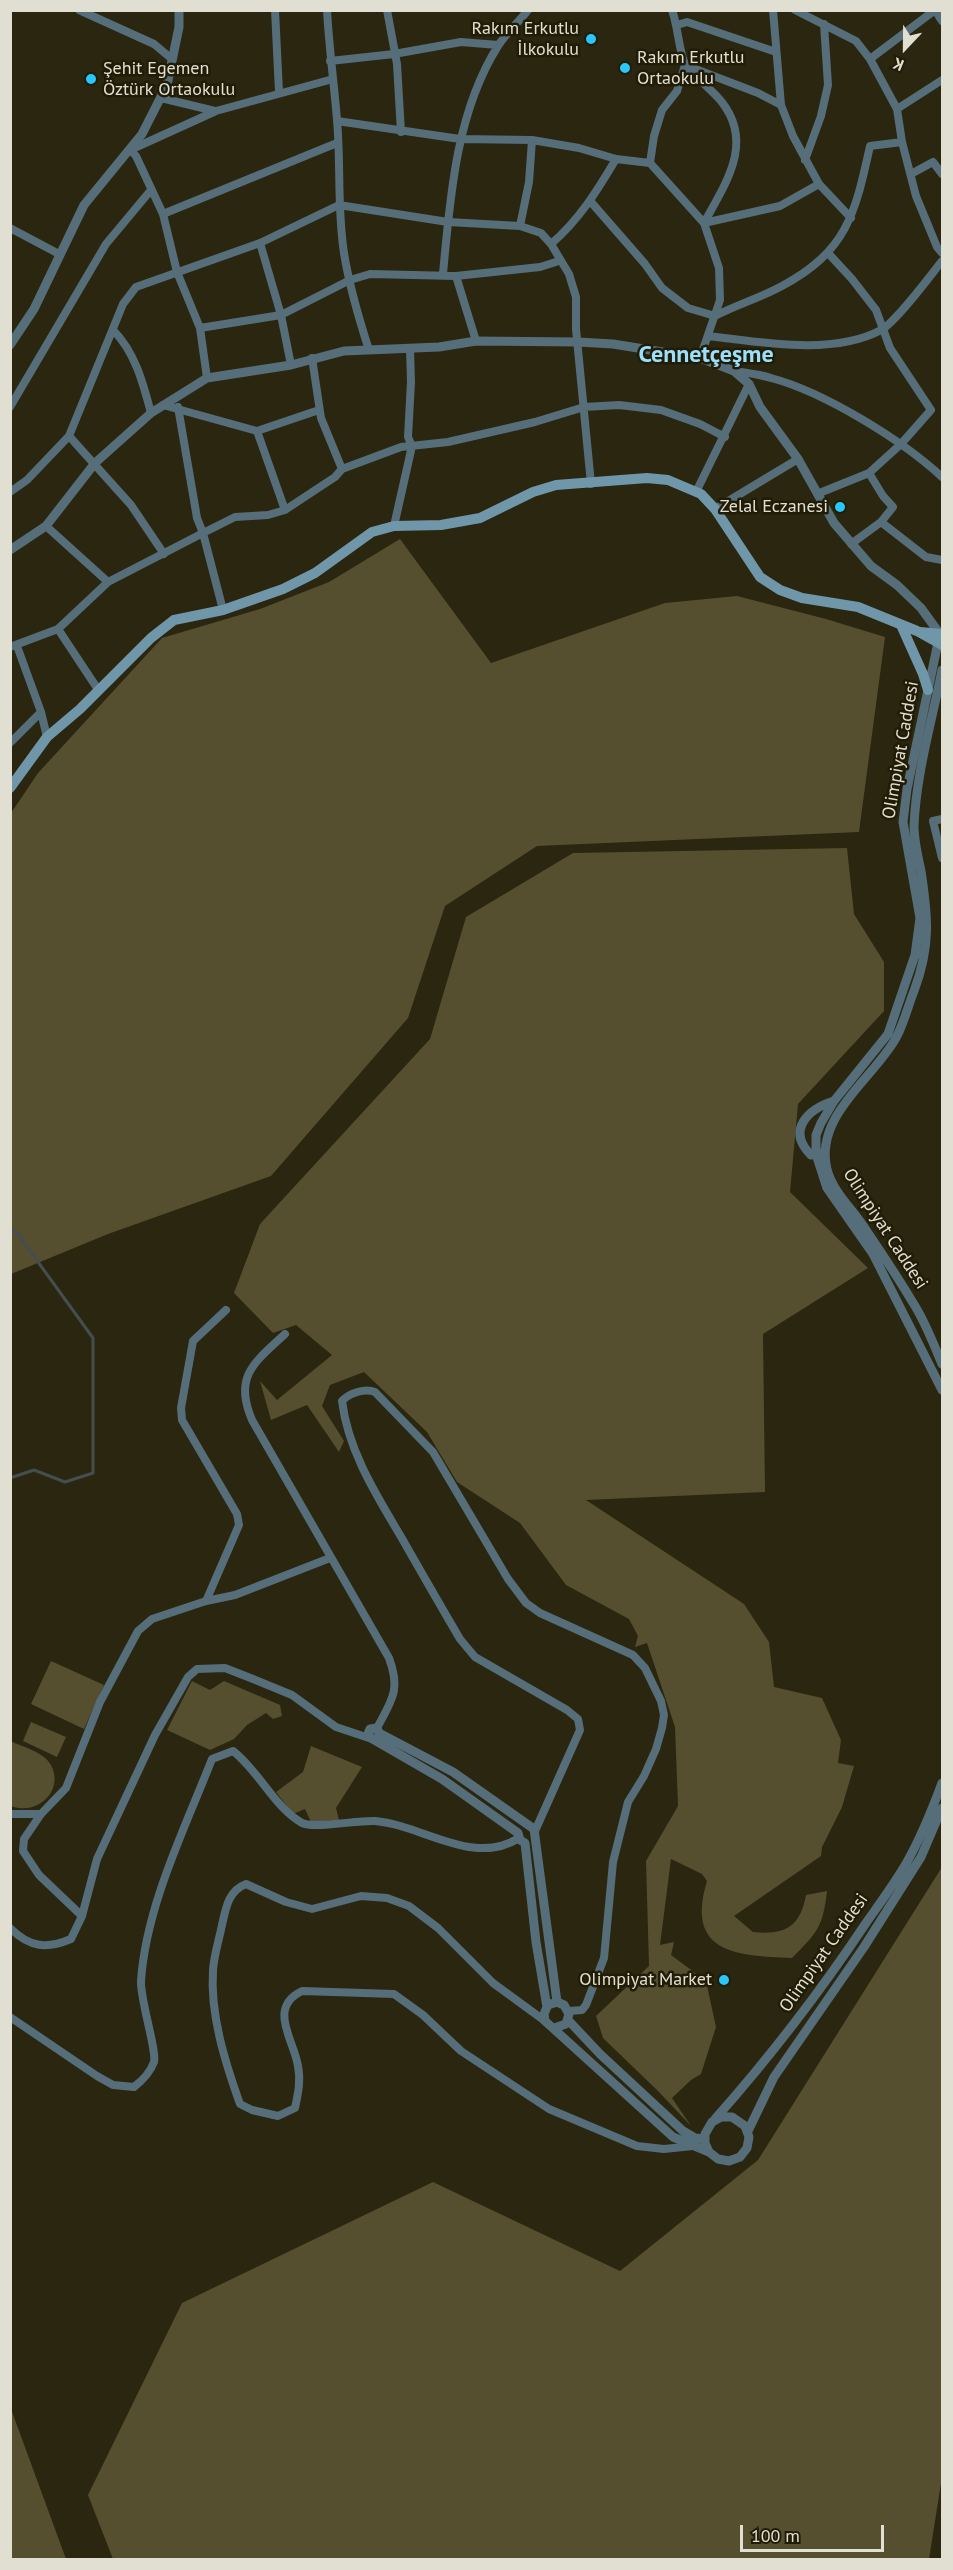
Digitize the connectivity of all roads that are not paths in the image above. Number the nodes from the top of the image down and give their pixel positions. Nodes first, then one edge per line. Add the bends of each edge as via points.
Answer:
1 (179, 10) edge
2 (275, 10) edge
3 (327, 10) edge
4 (387, 10) edge
5 (528, 10) edge
6 (672, 10) edge
7 (774, 10) edge
8 (795, 10) edge
9 (935, 10) edge
10 (81, 11) edge
11 (942, 21) edge
12 (824, 24) junction
13 (677, 26) junction
14 (498, 45) junction
15 (776, 52) junction
16 (394, 54) junction
17 (172, 59) junction
18 (870, 59) junction
19 (330, 61) junction
20 (685, 65) junction
21 (333, 79) junction
22 (942, 80) edge
23 (279, 92) junction
24 (161, 98) junction
25 (782, 105) junction
26 (897, 109) junction
27 (216, 111) junction
28 (337, 121) junction
29 (401, 132) junction
30 (460, 139) junction
31 (532, 140) junction
32 (902, 142) junction
33 (337, 143) junction
34 (130, 150) junction
35 (616, 159) junction
36 (805, 160) junction
37 (650, 163) junction
38 (911, 174) junction
39 (942, 174) edge
40 (819, 184) junction
41 (151, 190) junction
42 (591, 202) junction
43 (339, 205) junction
44 (163, 214) junction
45 (851, 218) junction
46 (448, 222) junction
47 (704, 223) junction
48 (520, 226) junction
49 (10, 228) edge
50 (260, 243) junction
51 (551, 244) junction
52 (828, 253) junction
53 (942, 253) edge
54 (59, 254) junction
55 (559, 261) junction
56 (942, 261) edge
57 (177, 272) junction
58 (444, 274) junction
59 (456, 276) junction
60 (350, 280) junction
61 (281, 315) junction
62 (715, 316) junction
63 (201, 328) junction
64 (882, 329) junction
65 (112, 330) junction
66 (708, 336) junction
67 (476, 341) junction
68 (578, 342) junction
69 (10, 345) edge
70 (410, 349) junction
71 (369, 350) junction
72 (312, 358) junction
73 (700, 358) junction
74 (291, 365) junction
75 (735, 371) junction
76 (207, 378) junction
77 (749, 384) junction
78 (163, 405) junction
79 (10, 407) edge
80 (584, 407) junction
81 (178, 408) junction
82 (320, 410) junction
83 (151, 413) junction
84 (256, 431) junction
85 (69, 436) junction
86 (725, 437) junction
87 (901, 444) junction
88 (412, 446) junction
89 (798, 459) junction
90 (95, 463) junction
91 (342, 469) junction
92 (869, 473) junction
93 (942, 477) edge
94 (591, 484) junction
95 (10, 492) edge
96 (696, 492) junction
97 (817, 494) junction
98 (715, 509) junction
99 (285, 510) junction
100 (881, 522) junction
101 (46, 526) junction
102 (394, 526) junction
103 (203, 532) junction
104 (851, 544) junction
105 (10, 550) edge
106 (164, 554) junction
107 (942, 560) edge
108 (108, 582) junction
109 (223, 610) junction
110 (901, 625) junction
111 (58, 629) junction
112 (941, 638) edge
113 (14, 646) edge
114 (942, 670) edge
115 (928, 690) junction
116 (99, 691) junction
117 (41, 712) junction
118 (47, 737) junction
119 (10, 743) edge
120 (10, 788) edge
121 (942, 819) edge
122 (942, 858) edge
123 (834, 1101) junction
124 (828, 1133) junction
125 (816, 1154) junction
126 (226, 1310) dead end
127 (285, 1334) dead end
128 (942, 1364) edge
129 (942, 1390) edge
130 (330, 1558) junction
131 (206, 1601) junction
132 (376, 1734) junction
133 (942, 1783) edge
134 (942, 1808) edge
135 (10, 1814) edge
136 (41, 1814) junction
137 (532, 1831) junction
138 (521, 1838) junction
139 (82, 1916) junction
140 (10, 1928) edge
141 (557, 2002) junction
142 (547, 2007) junction
143 (568, 2015) junction
144 (10, 2017) edge
145 (545, 2021) junction
146 (554, 2028) junction
147 (708, 2126) junction
148 (748, 2131) junction
149 (705, 2139) junction
150 (693, 2146) junction
151 (709, 2152) junction

1 - 17 street
2 - 23 street
3 - 19 street
4 - 16 street
5 - 14 street
6 - 13 street
7 - 15 street
8 - 12 street
9 - 11 street
9 - 18 street
10 - 17 street via 154,44
12 - 18 street via 856,41
12 - 36 street via 828,86
13 - 15 street via 687,22
13 - 20 street
14 - 16 street via 461,42
14 - 30 street
15 - 25 street
16 - 19 street
16 - 29 street
17 - 24 street
18 - 26 street
19 - 21 street
20 - 25 street
20 - 37 street via 677,91 663,110
20 - 47 street via 723,103 736,131 737,154 732,171
21 - 23 street
21 - 28 street
22 - 26 street
23 - 27 street
24 - 27 street
24 - 34 street
25 - 36 street
26 - 32 street
27 - 34 street
28 - 29 street
28 - 33 street
29 - 30 street
30 - 31 street
30 - 46 street
31 - 35 street
31 - 48 street
32 - 38 street
32 - 45 street via 870,146
33 - 43 street
33 - 44 street
34 - 41 street
34 - 54 street via 84,205
35 - 37 street
35 - 42 street
36 - 40 street
37 - 47 street
38 - 39 street via 933,162
38 - 53 street via 916,196
40 - 45 street
40 - 47 street via 780,206
41 - 44 street
41 - 79 street via 106,244
42 - 51 street
42 - 62 street via 662,288 688,308
43 - 46 street
43 - 50 street
43 - 60 street
44 - 57 street
45 - 52 street
46 - 48 street
46 - 58 street
47 - 62 street via 719,268 720,300
48 - 51 street via 541,233
49 - 54 street
50 - 57 street
50 - 61 street
51 - 55 street
52 - 62 street via 780,287
52 - 64 street via 876,310
54 - 69 street via 34,309
55 - 59 street via 540,267
55 - 68 street via 576,297
56 - 64 street
57 - 63 street
57 - 65 street via 136,287 123,304
58 - 59 street
58 - 60 street via 370,274
59 - 67 street
60 - 61 street
60 - 71 street
61 - 63 street
61 - 74 street
62 - 66 street
63 - 76 street
64 - 66 street via 844,342 787,345
64 - 87 street via 931,410
65 - 83 street via 123,340 145,386
65 - 85 street
66 - 73 street
67 - 68 street
67 - 70 street
68 - 73 street
68 - 80 street
70 - 71 street
70 - 88 street via 408,437
71 - 72 street
72 - 74 street
72 - 82 street
73 - 75 street
74 - 76 street
75 - 77 street
75 - 87 street via 770,377 813,392
76 - 78 street
77 - 86 street
77 - 89 street via 760,407
78 - 81 street
78 - 83 street
80 - 86 street via 619,405 661,410
80 - 88 street via 475,436
80 - 94 street
81 - 84 street
81 - 103 street via 197,518
82 - 84 street
82 - 91 street
83 - 90 street
84 - 99 street
85 - 90 street
85 - 95 street
86 - 96 street
87 - 92 street
87 - 93 street
88 - 91 street
88 - 102 street
89 - 97 street
89 - 98 street
90 - 101 street
90 - 106 street via 131,505
91 - 99 street
92 - 97 street
92 - 100 street via 893,507
94 - 96 main road via 647,478 668,480
94 - 102 main road via 556,485 533,492 480,518 441,525
96 - 98 main road
97 - 104 street
98 - 110 main road via 760,577 780,590 802,598 858,607
99 - 103 street via 235,517
100 - 104 street
100 - 107 street via 926,558
101 - 105 street
101 - 108 street
102 - 109 main road via 372,532 315,573 283,590
103 - 106 street
103 - 109 street
104 - 112 street via 921,608
106 - 108 street
108 - 111 street
109 - 116 main road via 174,621 151,638
110 - 112 main road
110 - 115 main road
111 - 113 street
111 - 116 street
112 - 115 street, Olimpiyat Caddesi
113 - 117 street
114 - 124 street, Olimpiyat Caddesi via 918,788 914,830 927,907 928,942 918,982 897,1036 836,1116
115 - 123 street, Olimpiyat Caddesi via 903,822 920,918 915,955 888,1034
116 - 118 main road
117 - 118 street
117 - 119 street
118 - 120 main road
121 - 122 street via 933,821
123 - 125 street, Olimpiyat Caddesi via 816,1135
123 - 125 street via 811,1110 801,1126 802,1144 811,1155
124 - 125 street
124 - 128 street, Olimpiyat Caddesi via 827,1170 834,1187 917,1308
125 - 129 street, Olimpiyat Caddesi via 827,1188 873,1254
126 - 131 street via 193,1341 181,1408 182,1420 237,1514 239,1525
127 - 130 street via 249,1372 244,1403
130 - 131 street via 244,1591
130 - 132 street via 395,1674 394,1697
131 - 136 street via 152,1620 138,1631 100,1702 66,1788
132 - 137 street via 453,1772
132 - 138 street
132 - 139 street via 336,1727 292,1695 225,1668 197,1669 188,1677 155,1735 101,1849
133 - 147 street, Olimpiyat Caddesi via 906,1864 835,1969 765,2062
134 - 148 street, Olimpiyat Caddesi via 921,1857 774,2077
135 - 136 street
136 - 139 street via 24,1839 23,1851 39,1875
137 - 138 street via 531,1842
137 - 138 street via 522,1827
137 - 141 street
137 - 143 street via 580,1730 578,1719 475,1657 460,1639 354,1449 342,1401 355,1393 375,1392 433,1452 526,1603 633,1655 645,1668 661,1701 664,1715 659,1738 644,1776 628,1802 613,1862 604,1958 586,2005
138 - 142 street
138 - 144 street via 506,1846 474,1849 376,1821 306,1825 291,1816 246,1761 233,1751 222,1754 212,1759 166,1874 144,1952 141,1984 155,2060 146,2078 134,2087 113,2085
139 - 140 street via 71,1939 54,1946 27,1941
141 - 142 street
141 - 143 street via 564,2005
142 - 145 street
143 - 146 street via 563,2026
143 - 149 street via 600,2054 683,2131
145 - 146 street
145 - 150 street via 493,1983 438,1928 409,1906 387,1898 360,1896 312,1910 246,1884 236,1888 228,1901 213,1969 214,2006 240,2104 278,2116 295,2108 300,2086 298,2065 284,2027 291,1998 302,1991 394,1994 423,2014 461,2051 549,2109 637,2146
146 - 150 street via 673,2137
147 - 148 street via 716,2119 732,2117
147 - 149 street
148 - 151 street via 747,2148 740,2157 723,2161
149 - 151 street
150 - 151 street

